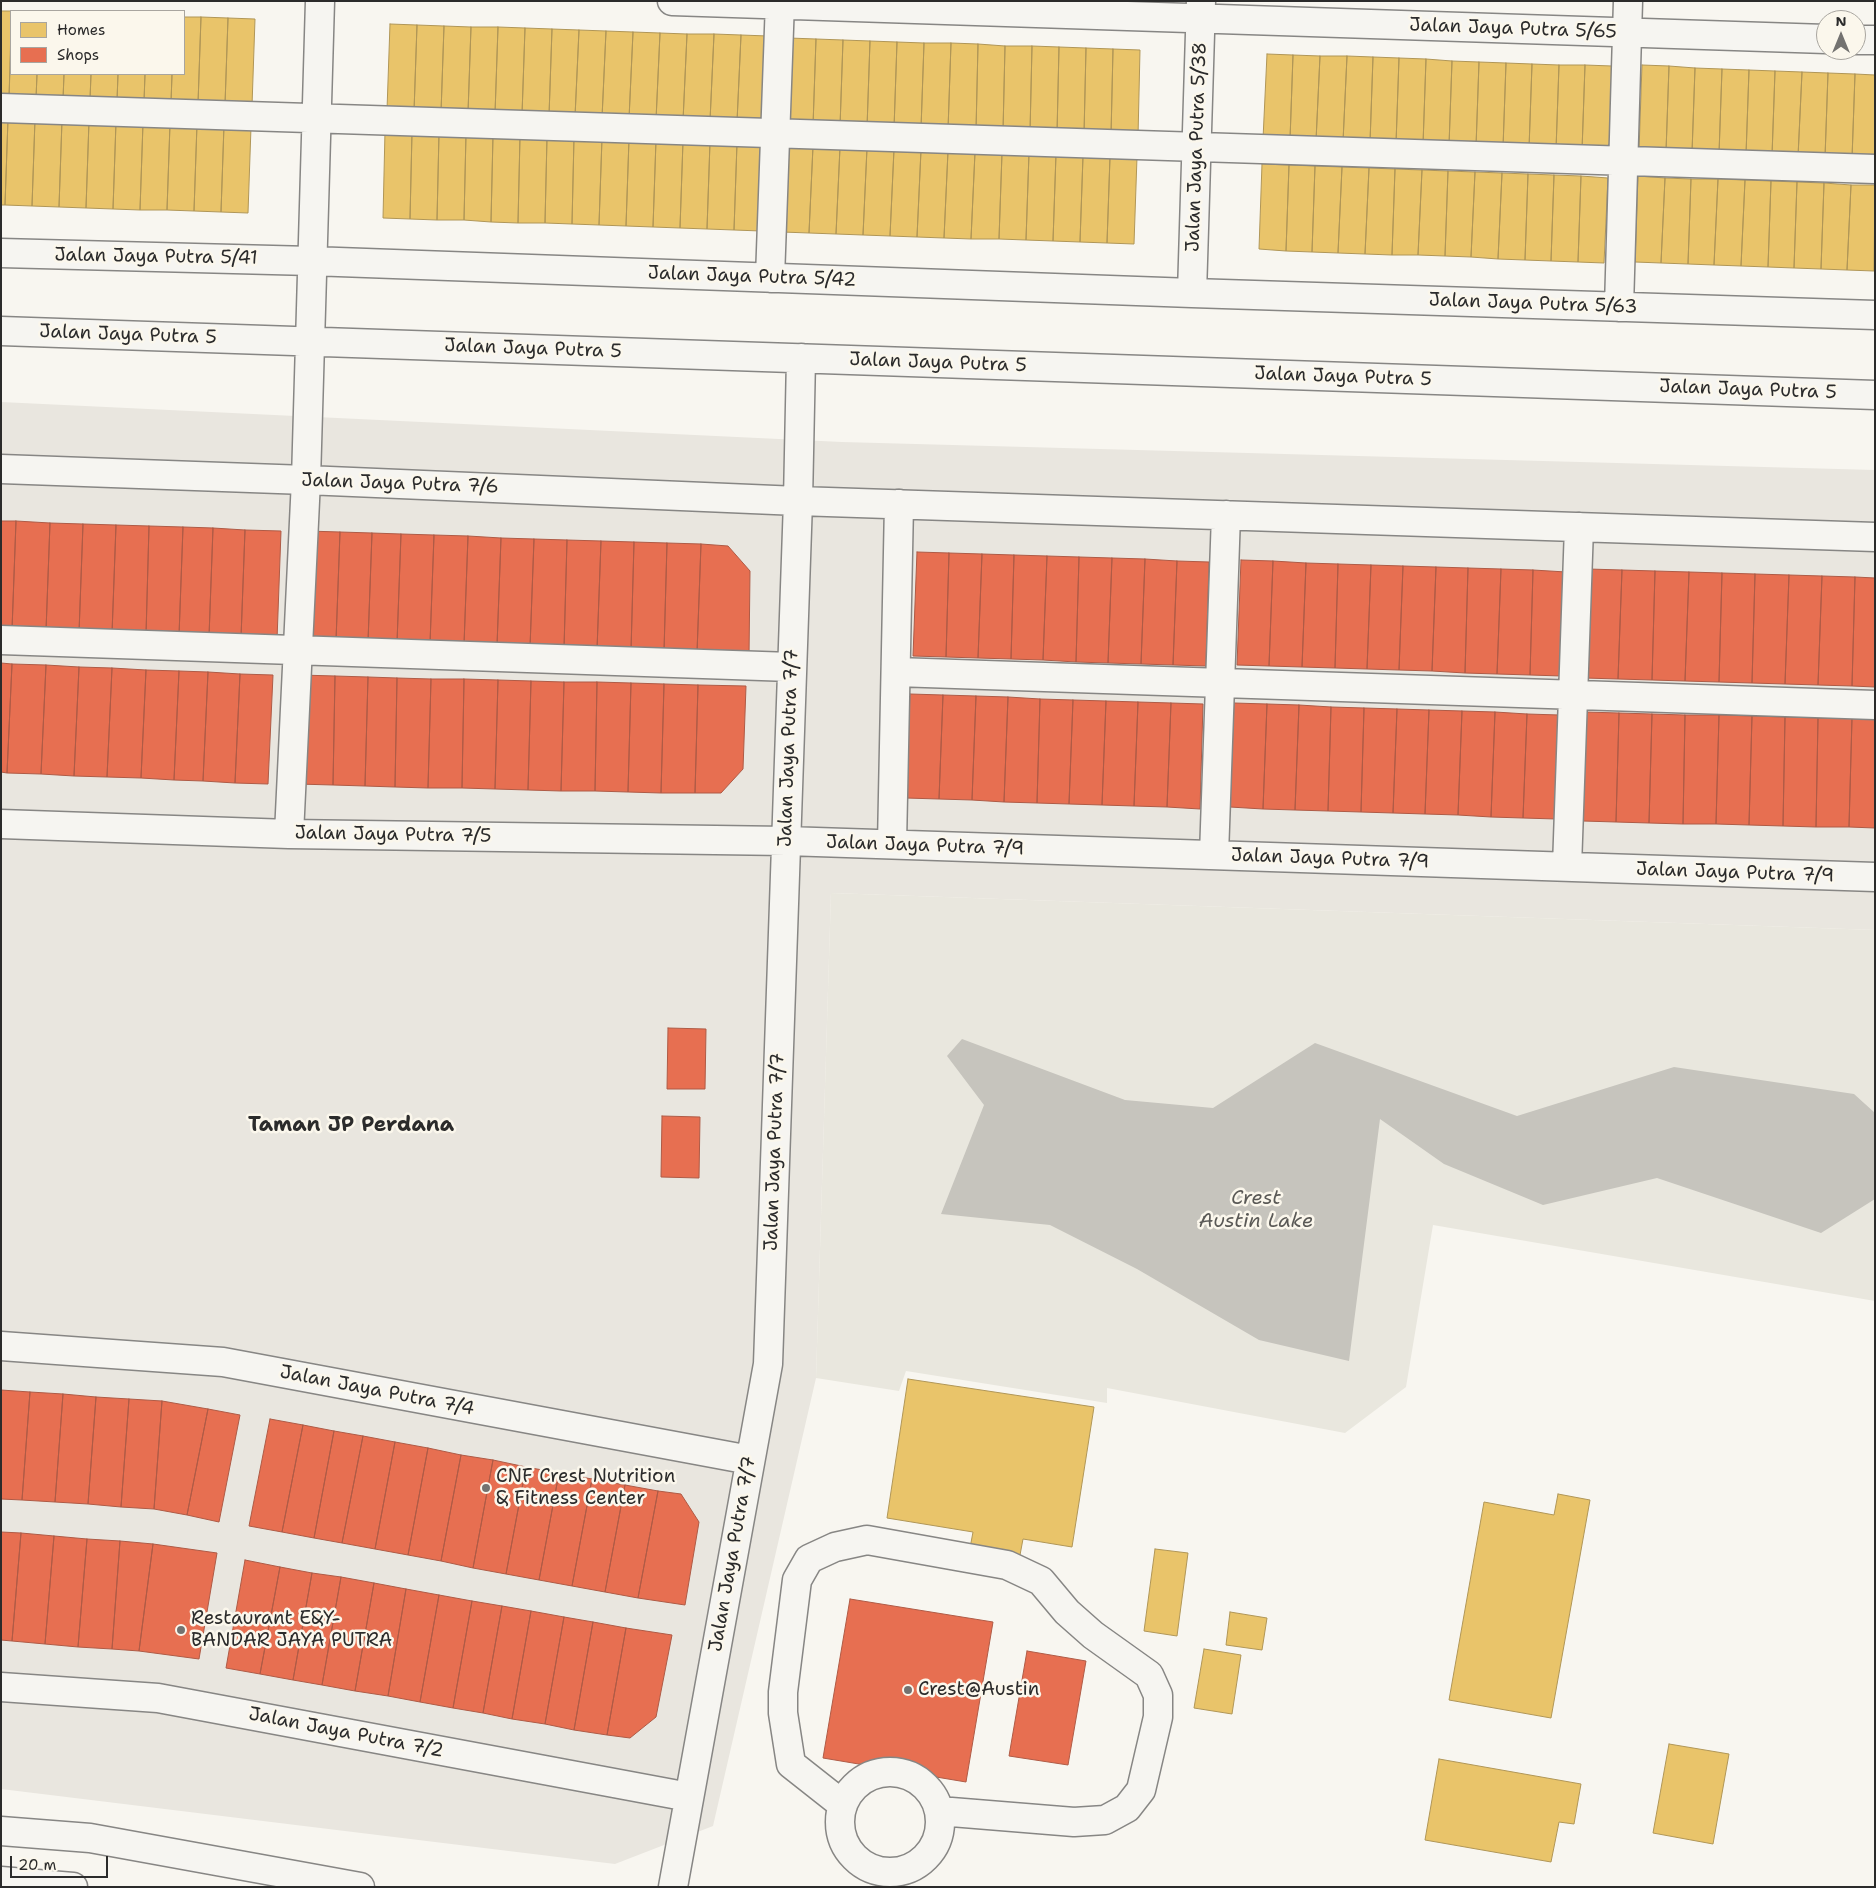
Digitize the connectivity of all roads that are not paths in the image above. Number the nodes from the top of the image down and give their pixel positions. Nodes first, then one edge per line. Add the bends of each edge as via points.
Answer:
1 (320, 1) edge
2 (672, 1) edge
3 (1628, 1) edge
4 (780, 3) edge
5 (1201, 10) edge
6 (1627, 33) junction
7 (1816, 39) edge
8 (1, 108) edge
9 (316, 118) junction
10 (775, 134) junction
11 (1196, 147) junction
12 (1623, 161) junction
13 (1875, 169) edge
14 (1, 253) edge
15 (312, 261) junction
16 (770, 278) junction
17 (1192, 293) junction
18 (1619, 307) junction
19 (1875, 315) edge
20 (1, 331) edge
21 (309, 342) junction
22 (801, 358) junction
23 (1875, 395) edge
24 (1, 469) edge
25 (306, 480) junction
26 (798, 501) junction
27 (900, 504) junction
28 (1226, 515) junction
29 (1579, 527) junction
30 (1875, 537) edge
31 (1, 640) edge
32 (297, 651) junction
33 (792, 667) junction
34 (896, 672) junction
35 (1220, 683) junction
36 (1573, 695) junction
37 (1875, 705) edge
38 (1, 824) edge
39 (289, 834) junction
40 (786, 841) junction
41 (892, 844) junction
42 (1214, 855) junction
43 (1567, 867) junction
44 (1875, 877) edge
45 (1, 1346) edge
46 (750, 1460) junction
47 (1, 1687) edge
48 (689, 1797) junction
49 (843, 1805) junction
50 (939, 1811) junction
51 (1, 1831) edge
52 (878, 1879) edge
53 (1, 1881) edge
54 (73, 1887) edge
55 (360, 1887) edge
56 (673, 1887) edge

1 - 9 street
2 - 4 street, Jalan Jaya Putra 5/65
3 - 6 street
4 - 5 street, Jalan Jaya Putra 5/65
4 - 10 street
5 - 6 street, Jalan Jaya Putra 5/65
5 - 11 street, Jalan Jaya Putra 5/38
6 - 7 street, Jalan Jaya Putra 5/65
6 - 12 street
8 - 9 street
9 - 10 street
9 - 15 street
10 - 11 street
10 - 16 street
11 - 12 street
11 - 17 street, Jalan Jaya Putra 5/38
12 - 13 street
12 - 18 street
14 - 15 street, Jalan Jaya Putra 5/41
15 - 16 street, Jalan Jaya Putra 5/42
15 - 21 street
16 - 17 street, Jalan Jaya Putra 5/42
17 - 18 street, Jalan Jaya Putra 5/63
18 - 19 street, Jalan Jaya Putra 5/63
20 - 21 street, Jalan Jaya Putra 5
21 - 22 street, Jalan Jaya Putra 5
21 - 25 street
22 - 23 street, Jalan Jaya Putra 5
22 - 26 street, Jalan Jaya Putra 7/7
24 - 25 street, Jalan Jaya Putra 7/6
25 - 26 street, Jalan Jaya Putra 7/6
25 - 32 street
26 - 27 street, Jalan Jaya Putra 7/6
26 - 33 street, Jalan Jaya Putra 7/7
27 - 28 street, Jalan Jaya Putra 7/6
27 - 34 street
28 - 29 street, Jalan Jaya Putra 7/6
28 - 35 street
29 - 30 street, Jalan Jaya Putra 7/6
29 - 36 street
31 - 32 street
32 - 33 street
32 - 39 street
33 - 40 street, Jalan Jaya Putra 7/7
34 - 35 street
34 - 41 street
35 - 36 street
35 - 42 street
36 - 37 street
36 - 43 street
38 - 39 street, Jalan Jaya Putra 7/5
39 - 40 street, Jalan Jaya Putra 7/5
40 - 41 street, Jalan Jaya Putra 7/9
40 - 46 street, Jalan Jaya Putra 7/7 via 768,1364
41 - 42 street, Jalan Jaya Putra 7/9
42 - 43 street, Jalan Jaya Putra 7/9
43 - 44 street, Jalan Jaya Putra 7/9
45 - 46 street, Jalan Jaya Putra 7/4 via 224,1362
46 - 48 street, Jalan Jaya Putra 7/7
47 - 48 street, Jalan Jaya Putra 7/2 via 158,1698
48 - 56 street, Jalan Jaya Putra 7/7
49 - 50 street via 863,1781 877,1774 893,1773 909,1776 923,1784 934,1797
49 - 50 street via 792,1764 784,1722 783,1692 797,1580 809,1559 835,1547 867,1540 1008,1564 1041,1581 1067,1612 1093,1635 1149,1674 1158,1695 1158,1717 1141,1790 1127,1808 1105,1820 1074,1822
49 - 52 street via 840,1822 843,1839 851,1853
50 - 52 street via 940,1828 935,1844 925,1858 912,1867
51 - 55 street via 90,1838
53 - 54 street

